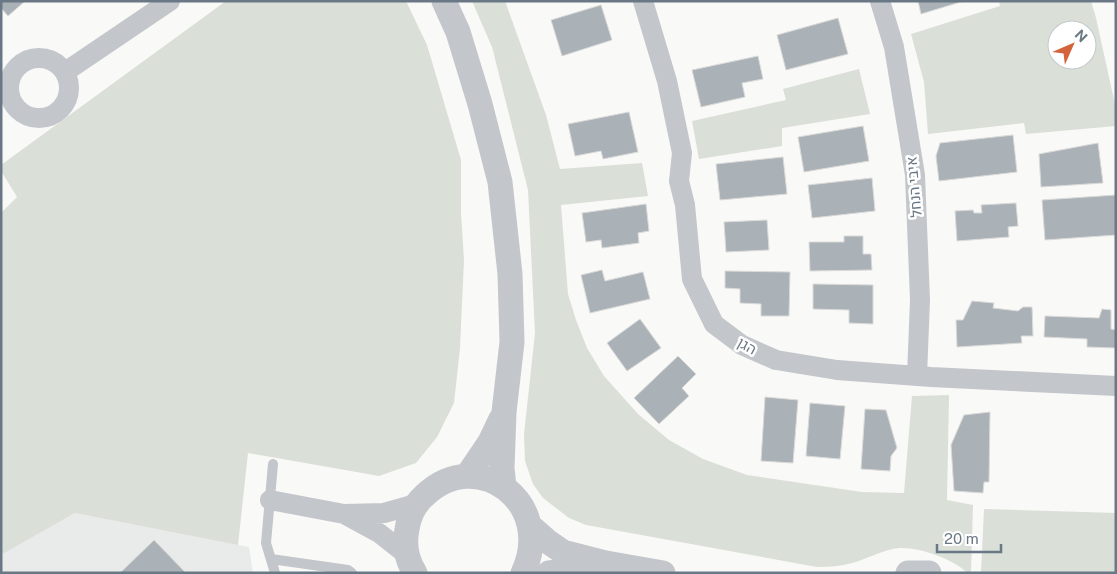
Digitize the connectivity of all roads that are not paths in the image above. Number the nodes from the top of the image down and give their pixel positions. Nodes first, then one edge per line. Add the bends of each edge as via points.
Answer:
1 (170, 1) edge
2 (444, 1) edge
3 (643, 1) edge
4 (880, 1) edge
5 (65, 72) dead end
6 (917, 376) junction
7 (1116, 386) edge
8 (504, 412) junction
9 (272, 464) dead end
10 (468, 476) junction
11 (504, 487) junction
12 (270, 500) junction
13 (416, 504) junction
14 (344, 514) junction
15 (531, 527) junction
16 (271, 559) junction
17 (411, 564) edge
18 (620, 565) junction
19 (275, 573) edge
20 (352, 573) edge
21 (523, 573) edge
22 (550, 573) edge
23 (664, 573) edge
24 (908, 573) edge
25 (929, 573) edge

1 - 5 street
2 - 8 street via 458,32 500,182 510,274 512,342
3 - 6 street, הגן via 682,153 679,181 685,205 692,279 714,324 742,345 776,360 837,370
4 - 6 street, איבי הנחל via 894,47 915,175 920,300
6 - 7 street, הגן
8 - 10 street via 490,442
8 - 11 street
9 - 12 lane
10 - 11 street via 484,478
10 - 13 street via 433,486
11 - 15 street via 526,512
12 - 14 street
12 - 16 lane via 266,543
13 - 14 street via 384,513
13 - 17 street via 408,520 405,539
14 - 17 street via 378,534
15 - 18 street via 546,542 563,552
15 - 21 street via 532,541
16 - 19 lane
16 - 20 lane
18 - 22 street
18 - 23 street
24 - 25 street

